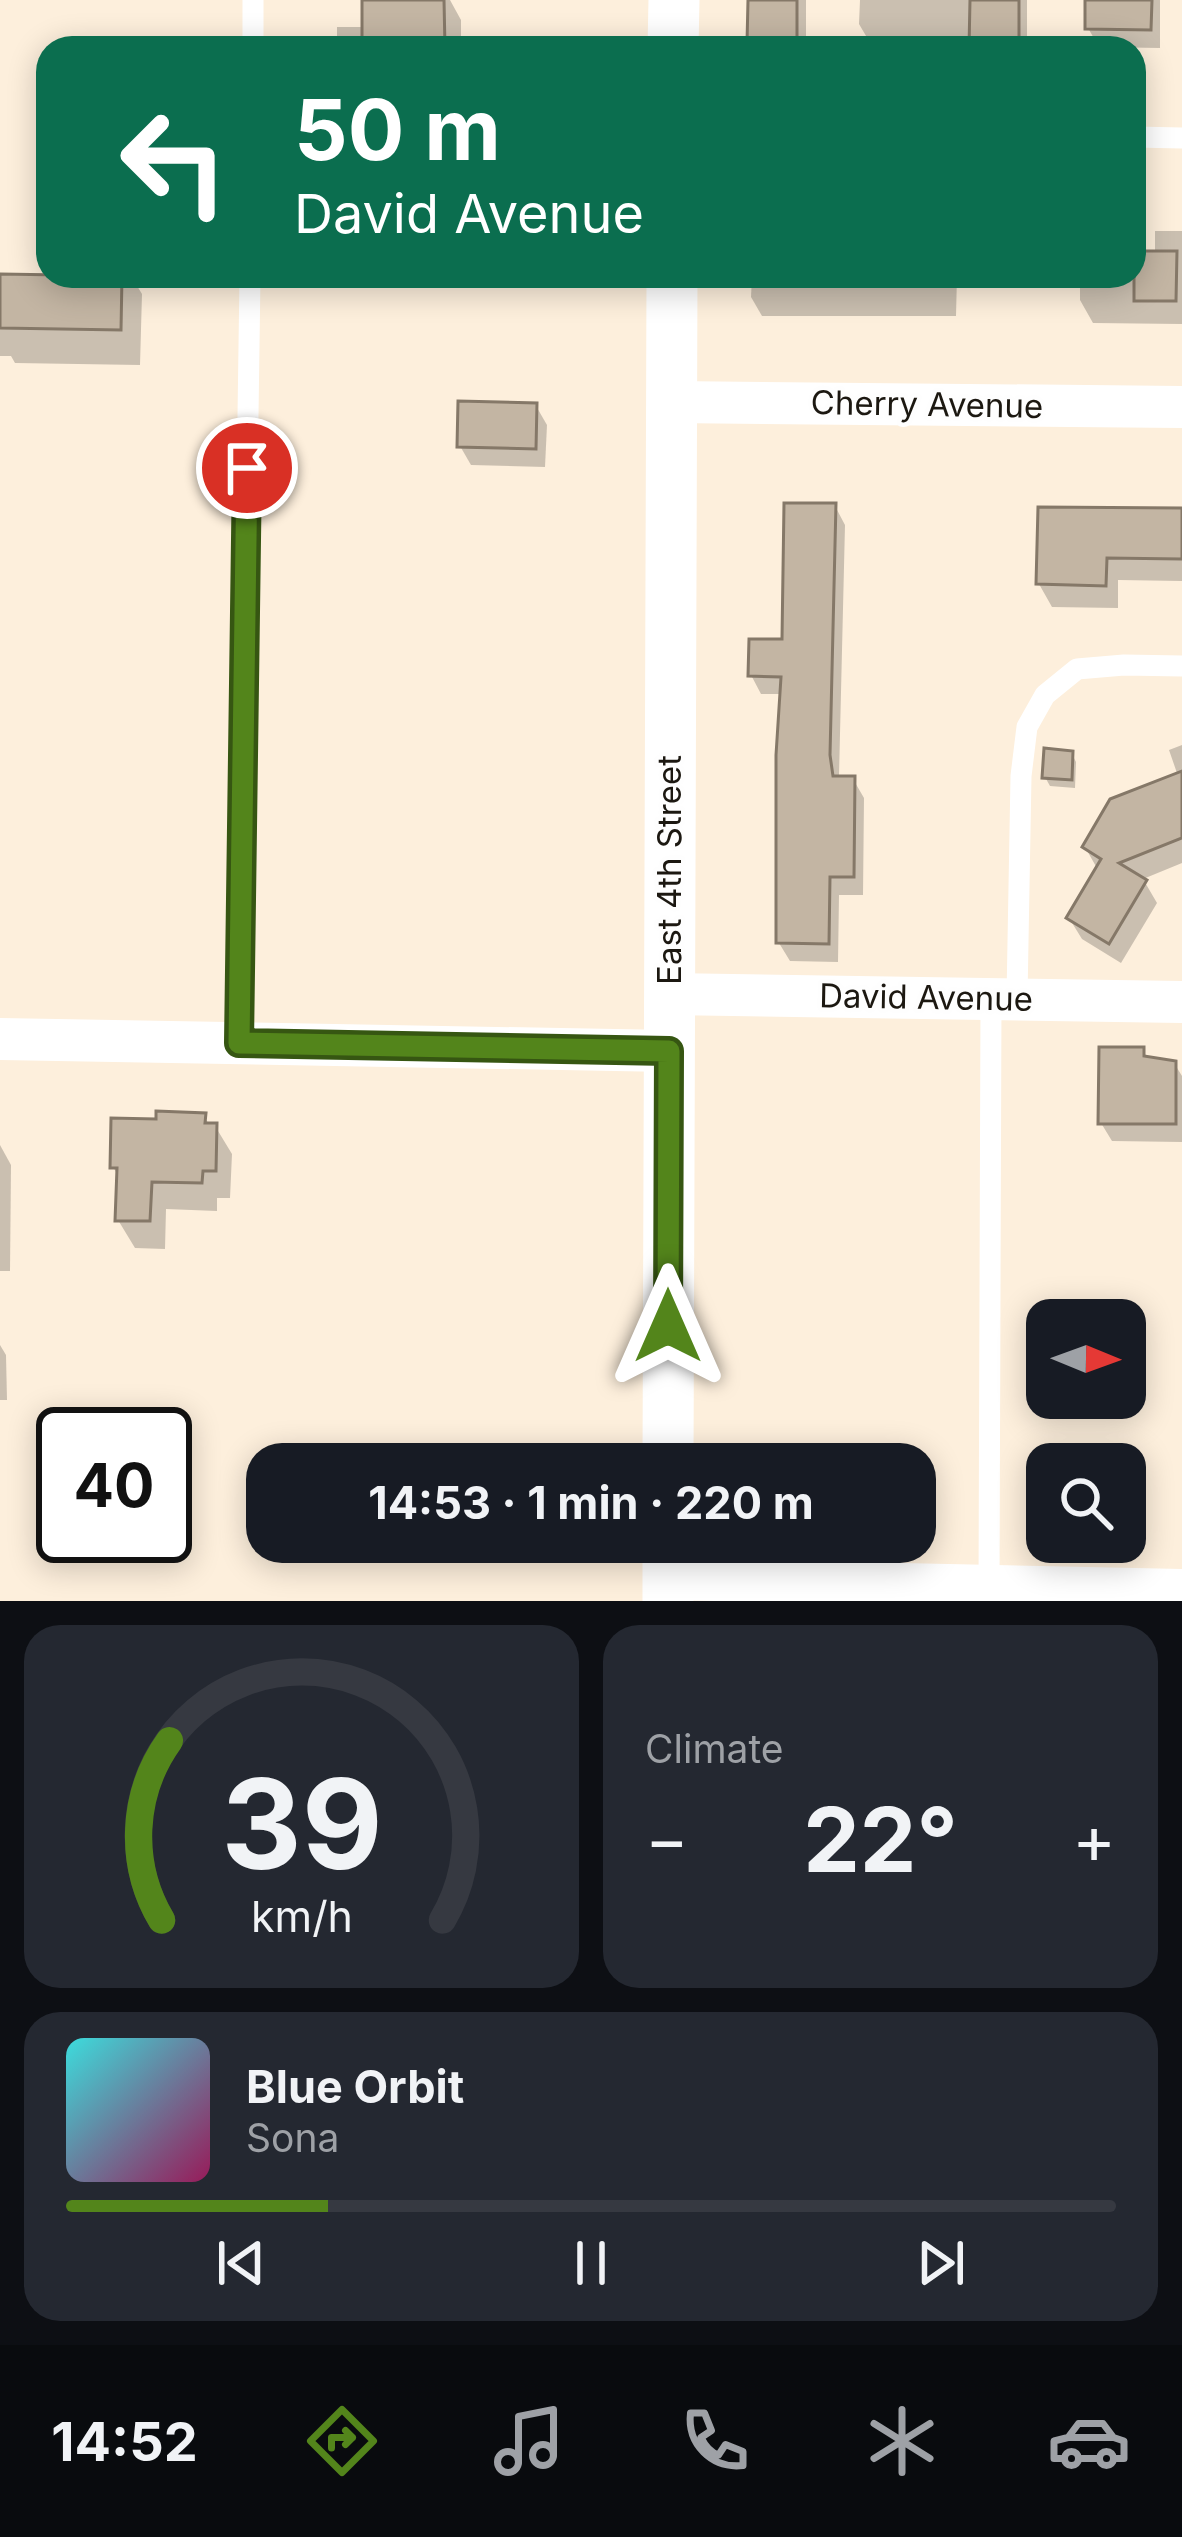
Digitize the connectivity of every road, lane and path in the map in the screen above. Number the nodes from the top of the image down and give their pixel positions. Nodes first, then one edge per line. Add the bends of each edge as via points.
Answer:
1 (253, 0) edge
2 (674, 0) edge
3 (253, 36) edge
4 (673, 36) edge
5 (1146, 137) edge
6 (1182, 138) edge
7 (250, 288) edge
8 (672, 288) edge
9 (671, 402) junction
10 (1182, 407) edge
11 (1182, 666) edge
12 (669, 994) junction
13 (1004, 997) junction
14 (1182, 1001) edge
15 (0, 1039) edge
16 (239, 1043) junction
17 (669, 1051) junction
18 (668, 1443) edge
19 (668, 1574) edge
20 (1182, 1589) edge
21 (990, 1593) edge

1 - 3 lane
2 - 4 street
5 - 6 lane
7 - 16 lane
8 - 9 street, East 4th Street
9 - 10 street, Cherry Avenue
9 - 12 street, East 4th Street
11 - 13 lane via 1077,670 1045,695 1027,727
12 - 13 street, David Avenue
12 - 17 street, East 4th Street
13 - 14 street, David Avenue
13 - 21 lane
15 - 16 street
16 - 17 street
17 - 18 street, East 4th Street
19 - 21 street
20 - 21 street

